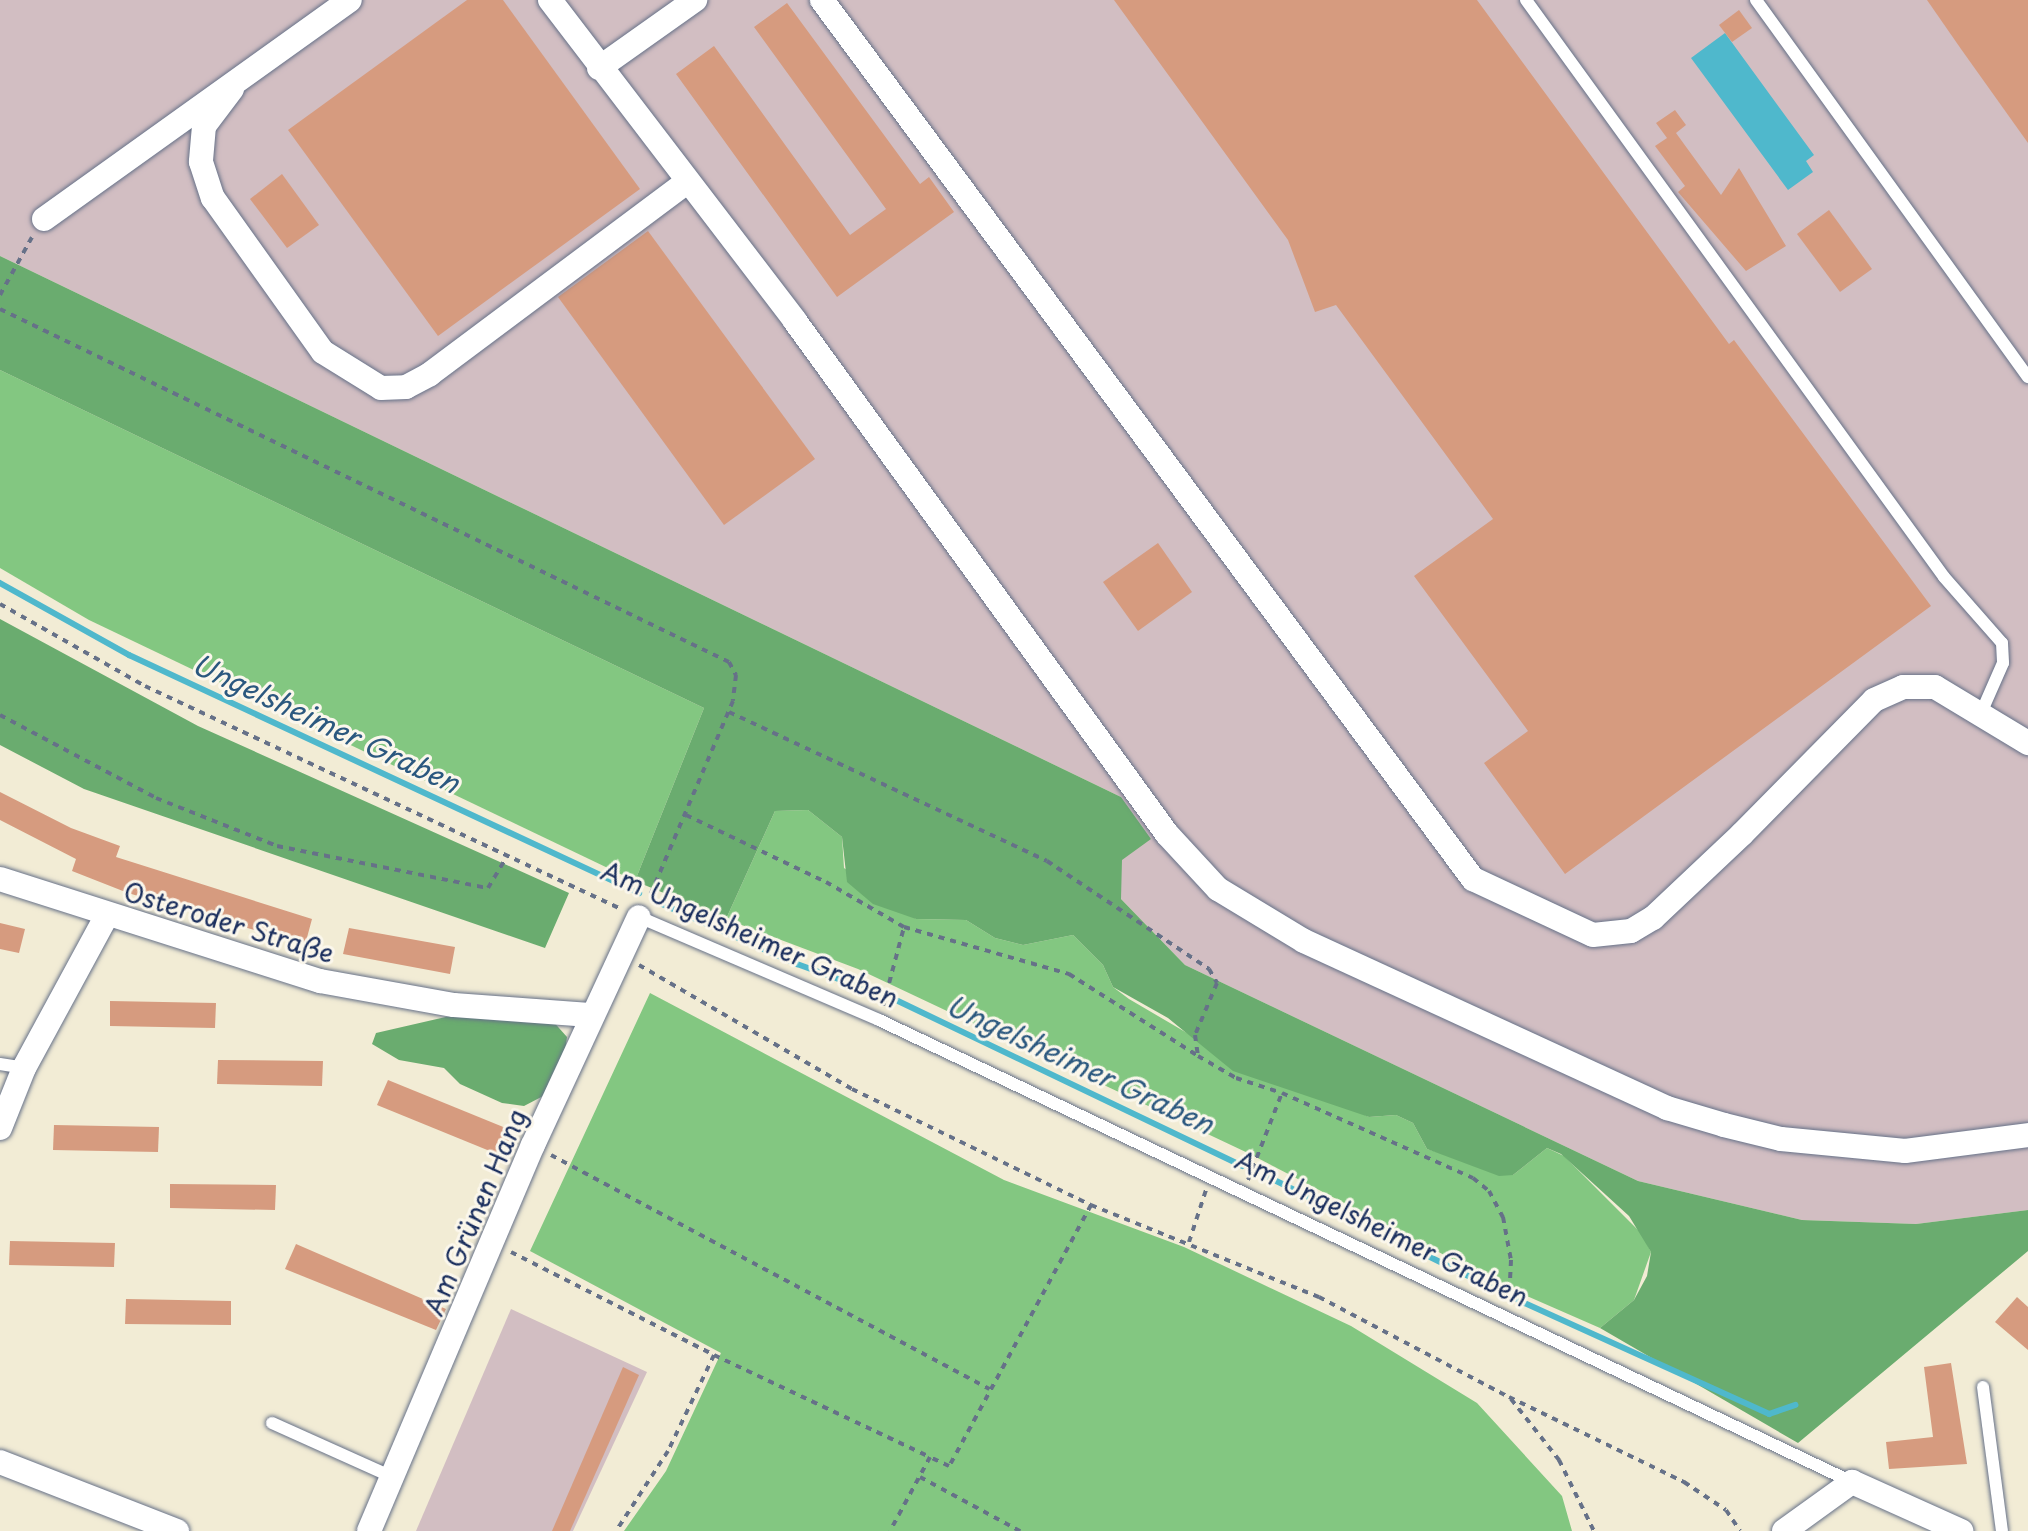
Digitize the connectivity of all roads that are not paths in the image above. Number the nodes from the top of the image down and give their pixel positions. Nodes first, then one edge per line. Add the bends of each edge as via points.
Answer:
1 (350, 0) edge
2 (550, 0) edge
3 (695, 0) edge
4 (822, 0) edge
5 (1526, 0) edge
6 (1756, 0) edge
7 (599, 68) junction
8 (232, 89) junction
9 (687, 182) junction
10 (44, 219) road end
11 (2028, 377) edge
12 (1981, 713) junction
13 (2028, 743) edge
14 (0, 879) edge
15 (107, 915) junction
16 (639, 917) joint
17 (590, 1015) junction
18 (12, 1066) edge
19 (0, 1128) edge
20 (2028, 1135) edge
21 (1983, 1387) dead end
22 (272, 1423) dead end
23 (0, 1462) edge
24 (392, 1477) junction
25 (1852, 1482) junction
26 (139, 1524) edge
27 (177, 1531) edge
28 (369, 1531) edge
29 (1784, 1531) edge
30 (1961, 1531) edge
31 (2002, 1531) edge

1 - 8 street
2 - 7 street
3 - 7 street
4 - 12 street via 1473,879 1593,935 1631,931 1653,918 1742,834 1874,700 1903,687 1935,687
5 - 12 lane via 1935,565 2002,643 2003,663
6 - 11 lane
7 - 9 street
8 - 9 street via 204,126 201,162 213,198 323,352 381,388 406,387 430,374
8 - 10 street via 193,110
9 - 20 street via 1167,834 1218,889 1304,941 1667,1108 1781,1139 1905,1151
12 - 13 street
14 - 15 street, Osteroder Straße
15 - 17 street, Osteroder Straße via 320,981 454,1005
15 - 18 street
16 - 17 street, Am Grünen Hang
16 - 25 lane, Am Ungelsheimer Graben via 879,1020
17 - 24 street, Am Grünen Hang
18 - 19 street
21 - 31 lane
22 - 24 lane
23 - 26 street
24 - 28 street, Am Grünen Hang
25 - 29 street
25 - 30 street, Am Ungelsheimer Graben
26 - 27 street

